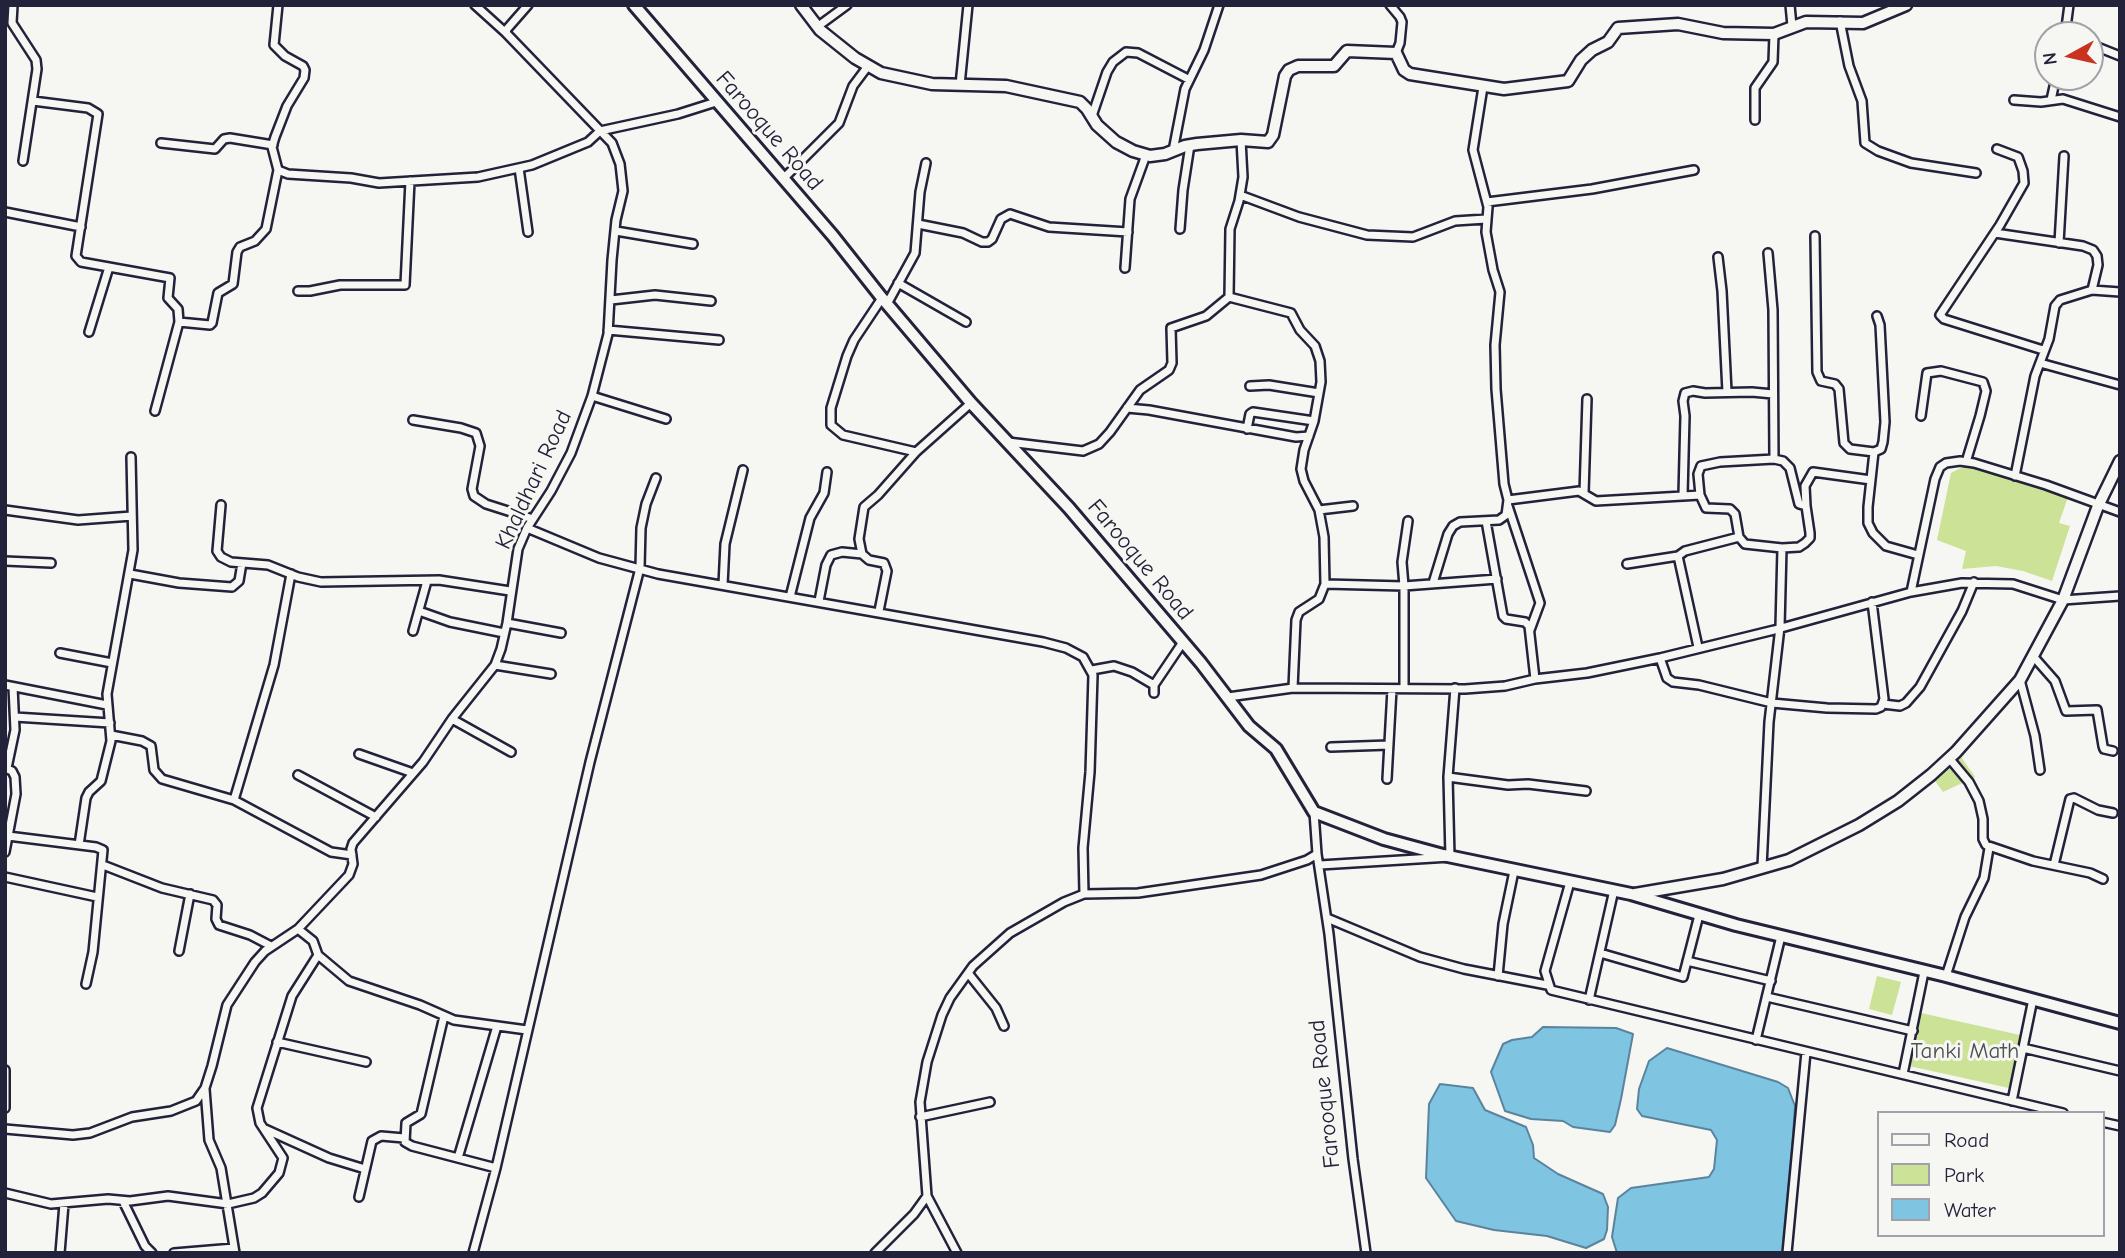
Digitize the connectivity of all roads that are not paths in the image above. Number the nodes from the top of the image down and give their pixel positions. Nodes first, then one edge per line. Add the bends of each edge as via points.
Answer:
1 (13, 5) edge
2 (278, 5) edge
3 (475, 5) edge
4 (528, 5) edge
5 (634, 5) edge
6 (801, 5) edge
7 (847, 5) edge
8 (968, 5) edge
9 (1219, 5) edge
10 (1390, 5) edge
11 (1790, 5) edge
12 (1906, 5) edge
13 (1840, 21) junction
14 (1792, 26) junction
15 (817, 27) junction
16 (506, 33) junction
17 (1774, 34) junction
18 (1396, 52) junction
19 (868, 66) junction
20 (1188, 79) junction
21 (960, 85) junction
22 (1483, 87) junction
23 (2052, 91) edge
24 (2014, 100) dead end
25 (2050, 100) junction
26 (33, 101) junction
27 (716, 102) junction
28 (1092, 116) junction
29 (2120, 117) edge
30 (1755, 120) dead end
31 (600, 131) junction
32 (1241, 140) junction
33 (161, 143) dead end
34 (273, 145) junction
35 (1190, 145) junction
36 (1997, 149) dead end
37 (1173, 150) junction
38 (1146, 155) junction
39 (2064, 156) dead end
40 (23, 161) dead end
41 (926, 163) dead end
42 (519, 168) junction
43 (278, 170) junction
44 (1694, 170) dead end
45 (1976, 173) dead end
46 (783, 179) junction
47 (410, 181) junction
48 (1240, 195) junction
49 (1487, 202) junction
50 (5, 212) edge
51 (1486, 219) junction
52 (918, 224) junction
53 (81, 227) junction
54 (1181, 229) dead end
55 (616, 231) junction
56 (528, 232) dead end
57 (1128, 232) junction
58 (1995, 233) junction
59 (1815, 236) dead end
60 (2059, 243) junction
61 (693, 244) dead end
62 (1768, 253) dead end
63 (1717, 257) dead end
64 (109, 267) junction
65 (1125, 268) dead end
66 (898, 283) junction
67 (2092, 289) junction
68 (298, 290) dead end
69 (2120, 292) edge
70 (1229, 297) junction
71 (611, 300) junction
72 (711, 301) dead end
73 (884, 301) junction
74 (1877, 316) dead end
75 (179, 322) junction
76 (966, 322) dead end
77 (608, 330) junction
78 (89, 332) dead end
79 (719, 340) dead end
80 (2043, 350) junction
81 (2040, 363) junction
82 (2120, 385) edge
83 (1250, 386) dead end
84 (1727, 392) junction
85 (1319, 393) junction
86 (1773, 394) junction
87 (592, 396) junction
88 (1587, 399) dead end
89 (971, 403) junction
90 (1126, 408) junction
91 (155, 411) dead end
92 (1921, 416) dead end
93 (666, 419) dead end
94 (413, 420) dead end
95 (1314, 421) junction
96 (1247, 429) junction
97 (1309, 436) junction
98 (1007, 442) junction
99 (916, 452) junction
100 (1874, 452) junction
101 (131, 457) dead end
102 (1774, 459) junction
103 (2120, 461) edge
104 (1966, 462) junction
105 (743, 470) dead end
106 (827, 472) dead end
107 (2015, 476) junction
108 (656, 478) dead end
109 (1871, 480) junction
110 (1584, 493) junction
111 (1683, 495) junction
112 (1700, 495) junction
113 (1508, 502) junction
114 (221, 505) dead end
115 (1353, 506) dead end
116 (1806, 506) junction
117 (2098, 506) junction
118 (5, 510) edge
119 (1319, 510) junction
120 (2120, 512) edge
121 (132, 516) junction
122 (533, 519) junction
123 (1408, 521) dead end
124 (1486, 521) junction
125 (527, 528) junction
126 (1740, 537) junction
127 (1782, 548) junction
128 (862, 554) junction
129 (1917, 555) junction
130 (1678, 556) junction
131 (5, 561) edge
132 (51, 563) dead end
133 (242, 564) junction
134 (1627, 564) dead end
135 (640, 568) junction
136 (130, 574) junction
137 (291, 574) junction
138 (1497, 579) junction
139 (426, 581) junction
140 (1974, 582) junction
141 (1433, 583) junction
142 (1325, 584) junction
143 (723, 585) junction
144 (1404, 586) junction
145 (510, 591) junction
146 (1911, 592) junction
147 (2120, 596) edge
148 (790, 597) junction
149 (2063, 600) junction
150 (819, 601) junction
151 (1872, 602) junction
152 (419, 611) junction
153 (879, 611) junction
154 (507, 623) junction
155 (1780, 627) junction
156 (413, 631) dead end
157 (1530, 631) junction
158 (504, 633) junction
159 (561, 633) dead end
160 (1182, 642) junction
161 (1698, 647) junction
162 (60, 653) dead end
163 (2034, 656) junction
164 (1660, 658) junction
165 (113, 663) junction
166 (495, 665) junction
167 (1092, 670) junction
168 (551, 674) dead end
169 (1535, 680) junction
170 (2020, 680) junction
171 (9, 686) edge
172 (1293, 688) junction
173 (1404, 688) junction
174 (1455, 688) junction
175 (1392, 689) junction
176 (1228, 697) junction
177 (1772, 703) junction
178 (1883, 704) junction
179 (107, 705) junction
180 (15, 717) junction
181 (452, 719) junction
182 (110, 723) junction
183 (111, 735) junction
184 (10, 736) edge
185 (1389, 745) junction
186 (1331, 747) dead end
187 (2113, 751) dead end
188 (511, 752) dead end
189 (359, 754) dead end
190 (1949, 758) junction
191 (6, 768) edge
192 (2040, 770) dead end
193 (414, 773) junction
194 (298, 775) dead end
195 (1448, 777) junction
196 (1387, 779) dead end
197 (1586, 791) dead end
198 (234, 800) junction
199 (1314, 812) junction
200 (2113, 813) dead end
201 (376, 817) junction
202 (8, 836) junction
203 (79, 845) junction
204 (1990, 848) junction
205 (5, 852) edge
206 (1317, 854) junction
207 (352, 855) junction
208 (1450, 857) junction
209 (103, 865) junction
210 (1320, 865) junction
211 (2054, 865) junction
212 (1762, 867) junction
213 (1514, 870) junction
214 (5, 877) edge
215 (2103, 878) dead end
216 (1570, 882) junction
217 (1614, 890) junction
218 (190, 894) junction
219 (1084, 894) junction
220 (1631, 894) junction
221 (97, 897) junction
222 (1699, 915) junction
223 (1327, 918) junction
224 (298, 929) junction
225 (1781, 936) junction
226 (271, 946) junction
227 (179, 951) dead end
228 (1600, 953) junction
229 (318, 955) junction
230 (1687, 961) junction
231 (1924, 972) junction
232 (968, 973) junction
233 (1498, 976) junction
234 (1947, 976) junction
235 (1770, 981) junction
236 (86, 984) dead end
237 (1548, 985) junction
238 (1766, 997) junction
239 (2033, 999) junction
240 (1589, 1000) junction
241 (444, 1016) junction
242 (2120, 1023) edge
243 (497, 1026) junction
244 (1004, 1026) dead end
245 (527, 1030) junction
246 (1913, 1031) junction
247 (1756, 1040) junction
248 (277, 1042) junction
249 (2023, 1048) junction
250 (1806, 1052) junction
251 (366, 1062) dead end
252 (5, 1070) edge
253 (2120, 1071) edge
254 (1903, 1074) junction
255 (205, 1088) junction
256 (2012, 1101) junction
257 (990, 1102) dead end
258 (5, 1108) edge
259 (2054, 1111) edge
260 (920, 1117) junction
261 (264, 1128) junction
262 (5, 1129) edge
263 (404, 1138) junction
264 (458, 1158) junction
265 (496, 1168) junction
266 (365, 1169) junction
267 (5, 1192) edge
268 (928, 1196) junction
269 (359, 1197) dead end
270 (123, 1201) junction
271 (64, 1203) junction
272 (228, 1204) junction
273 (234, 1250) edge
274 (60, 1253) edge
275 (152, 1253) edge
276 (174, 1253) edge
277 (473, 1253) edge
278 (875, 1253) edge
279 (957, 1253) edge
280 (1366, 1253) edge
281 (1787, 1253) edge

1 - 26 street via 12,23 36,60
2 - 34 street via 274,44 305,70
3 - 16 street, Khaldhari Road
4 - 16 street
5 - 27 main road, Farooque Road
6 - 15 street
7 - 15 street
8 - 21 street
9 - 20 street via 1204,50
10 - 18 street via 1402,22
11 - 14 street
12 - 13 street via 1863,23
13 - 14 street
13 - 45 street via 1862,101 1865,143 1911,163
14 - 17 street
15 - 19 street
16 - 31 street, Khaldhari Road
17 - 22 street via 1723,33 1678,24 1623,27 1586,54 1568,80 1504,89
17 - 30 street via 1773,62 1755,88
18 - 22 street via 1410,75
18 - 32 street via 1347,51 1334,66 1292,68 1285,75 1270,139
19 - 21 street via 896,78
19 - 46 street via 853,86 839,122
20 - 28 street via 1138,53 1126,52 1107,72
20 - 37 street
21 - 28 street via 1006,86 1050,94 1080,102
22 - 49 street via 1473,150
23 - 25 street
24 - 25 street
25 - 29 street via 2063,99
26 - 40 street
26 - 53 street via 88,108 99,114
27 - 31 street
27 - 46 main road, Farooque Road
28 - 38 street via 1116,142
31 - 42 street via 573,149
31 - 55 street, Khaldhari Road via 612,143 620,164 623,191
32 - 35 street
32 - 48 street
33 - 34 street via 215,149 230,138
34 - 43 street
35 - 37 street
35 - 54 street
36 - 58 street via 2018,157 2024,183
37 - 38 street
38 - 57 street via 1130,199
39 - 60 street
41 - 52 street
42 - 47 street via 466,179
42 - 56 street
43 - 47 street via 379,183
43 - 75 street via 266,229 237,252 233,284 218,293 212,323
44 - 49 street
46 - 73 main road, Farooque Road
47 - 68 street via 405,285
48 - 51 street via 1367,235 1413,237 1455,221
48 - 70 street via 1230,229
49 - 51 street
50 - 53 street
51 - 113 street via 1500,292 1495,345 1497,399
52 - 57 street via 963,233 982,243 992,239 1001,219 1010,214 1049,227
52 - 66 street via 915,253
53 - 64 street via 76,256 81,262
55 - 61 street
55 - 71 street, Khaldhari Road
57 - 65 street
58 - 60 street
58 - 80 street via 1940,315
59 - 100 street via 1818,377 1839,389 1846,447
60 - 67 street via 2093,250 2098,265
62 - 86 street
63 - 84 street
64 - 75 street via 170,278 168,298 178,309
64 - 78 street
66 - 73 street
66 - 76 street
67 - 69 street
67 - 80 street via 2055,306
70 - 85 street via 1291,313 1315,346 1321,372
70 - 90 street via 1206,316 1171,328 1170,370 1140,390
71 - 72 street via 655,295
71 - 77 street, Khaldhari Road
73 - 89 main road, Farooque Road
73 - 99 street via 847,356 831,408 831,425 843,435
74 - 100 street via 1885,422 1881,449
75 - 91 street
77 - 79 street
77 - 87 street, Khaldhari Road
80 - 81 street
81 - 82 street
81 - 107 street
83 - 85 street
84 - 86 street
84 - 111 street via 1693,391 1683,396
85 - 95 street
86 - 102 street
87 - 93 street
87 - 122 street, Khaldhari Road via 571,453
88 - 110 street
89 - 98 main road, Farooque Road
89 - 99 street
90 - 96 street
90 - 98 street via 1099,444 1088,449
92 - 104 street via 1927,373 1983,382 1986,390
94 - 122 street via 476,433 480,446 474,496
95 - 96 street via 1253,412
95 - 97 street
96 - 97 street
97 - 119 street via 1301,469
98 - 160 main road, Farooque Road
99 - 128 street via 864,507 859,539
100 - 109 street
101 - 121 street
102 - 112 street via 1701,466
102 - 116 street via 1790,468 1799,504
103 - 117 street
104 - 107 street
104 - 129 street via 1940,467
105 - 143 street via 727,537
106 - 148 street
107 - 117 street
108 - 135 street via 640,528
109 - 116 street via 1813,472 1805,485
109 - 129 street via 1867,507 1872,533 1886,547
110 - 111 street via 1596,502
110 - 113 street
111 - 112 street
112 - 126 street via 1706,508 1730,509 1735,514
113 - 124 street via 1506,515
113 - 157 street via 1540,603
114 - 133 street via 218,555
115 - 119 street
116 - 127 street via 1809,541
117 - 120 street
117 - 149 street
118 - 121 street via 78,520
119 - 142 street
121 - 136 street
122 - 125 street, Khaldhari Road
123 - 144 street
124 - 138 street
124 - 141 street via 1453,526
125 - 135 street via 606,560
125 - 145 street, Khaldhari Road via 515,559
126 - 127 street via 1751,546
126 - 130 street
127 - 155 street
128 - 150 street via 831,555
128 - 153 street via 886,566
129 - 146 street
130 - 134 street
130 - 161 street
131 - 132 street
133 - 136 street via 239,581 232,587
133 - 137 street via 268,565
135 - 143 street
135 - 245 street
136 - 165 street
137 - 139 street via 329,583
137 - 198 street via 274,665
138 - 141 street
138 - 157 street via 1503,616 1525,622
139 - 145 street
139 - 152 street
140 - 146 street
140 - 149 street via 2013,584
140 - 178 street via 1920,687 1900,706
141 - 144 street
142 - 144 street
142 - 172 street via 1319,599 1299,612 1296,620
143 - 148 street
144 - 173 street
145 - 154 street, Khaldhari Road
146 - 151 street
147 - 149 street
148 - 150 street
149 - 163 street
150 - 153 street
151 - 155 street
151 - 178 street
152 - 156 street
152 - 158 street
153 - 167 street via 1066,648 1083,657
154 - 158 street, Khaldhari Road
154 - 159 street
155 - 161 street
155 - 177 street
157 - 169 street
158 - 166 street, Khaldhari Road
160 - 167 street via 1154,689 1132,672 1114,666
160 - 176 main road, Farooque Road
161 - 164 street
162 - 165 street
163 - 170 street
163 - 187 street via 2055,681 2066,711 2097,710 2103,746
164 - 169 street
164 - 177 street via 1669,681
165 - 179 street
166 - 168 street
166 - 181 street, Khaldhari Road
167 - 219 street
169 - 174 street
170 - 190 street
170 - 192 street
171 - 179 street
171 - 180 street
172 - 175 street
172 - 176 street
173 - 174 street
173 - 175 street
174 - 195 street
175 - 185 street
176 - 199 main road, Farooque Road via 1282,758
177 - 178 street via 1876,709
177 - 212 street
179 - 182 street
180 - 182 street
180 - 184 street
181 - 188 street
181 - 193 street, Khaldhari Road
182 - 183 street
183 - 198 street via 151,746 153,770 162,779
183 - 203 street via 103,777 86,798
184 - 191 street
185 - 186 street
185 - 196 street
189 - 193 street
190 - 204 street via 1979,801 1983,839
190 - 212 street via 1898,801 1859,825 1811,851
191 - 202 street via 12,771 16,786
193 - 201 street, Khaldhari Road
194 - 201 street
195 - 197 street
195 - 208 street
198 - 207 street via 331,852
199 - 206 street, Farooque Road
199 - 208 main road via 1384,839
200 - 211 street via 2070,799
201 - 207 street, Khaldhari Road via 353,843
202 - 203 street
202 - 205 street
203 - 209 street via 103,850
204 - 211 street
204 - 234 street via 1984,878 1965,917
206 - 210 street, Farooque Road
206 - 219 street via 1261,875 1138,893
207 - 224 street, Khaldhari Road via 349,875
208 - 210 street
208 - 213 main road
209 - 218 street
209 - 221 street
210 - 223 street, Farooque Road
211 - 215 street
212 - 220 street via 1723,879
213 - 216 main road
213 - 233 street
214 - 221 street
216 - 217 main road
216 - 237 street via 1545,971
217 - 220 main road
217 - 228 street
218 - 226 street via 216,902 219,925
218 - 227 street
219 - 232 street via 1010,933
220 - 222 main road
221 - 236 street
222 - 225 main road
222 - 230 street
223 - 233 street via 1420,957
223 - 280 street, Farooque Road
224 - 226 street, Khaldhari Road
224 - 229 street via 313,941
225 - 231 main road
225 - 235 street
226 - 255 street, Khaldhari Road via 227,1005
228 - 230 street via 1683,977
228 - 240 street
229 - 241 street via 349,981
229 - 248 street via 292,996
230 - 235 street
231 - 234 main road
231 - 246 street
232 - 244 street
232 - 260 street via 950,998 933,1039 921,1084
233 - 237 street
234 - 239 main road
235 - 238 street
237 - 240 street via 1557,993
238 - 246 street
238 - 247 street
239 - 242 main road
239 - 249 street
240 - 247 street
241 - 243 street
241 - 263 street via 421,1114 408,1120
243 - 245 street
243 - 264 street
245 - 265 street
246 - 254 street
247 - 250 street
248 - 251 street
248 - 261 street via 257,1108
249 - 253 street
249 - 256 street
250 - 254 street
250 - 281 street
252 - 258 street
254 - 256 street
255 - 262 street via 187,1107 132,1117 90,1133
255 - 272 street, Khaldhari Road via 209,1140 221,1168
256 - 259 street
257 - 260 street
260 - 268 street
261 - 266 street
261 - 272 street via 283,1158 279,1173 254,1198
263 - 264 street via 412,1146
263 - 266 street via 376,1138
264 - 265 street
265 - 277 street
266 - 269 street
267 - 271 street
268 - 278 street
268 - 279 street
270 - 271 street
270 - 272 street via 168,1196
270 - 275 street
271 - 274 street
272 - 273 street, Khaldhari Road
273 - 276 street

